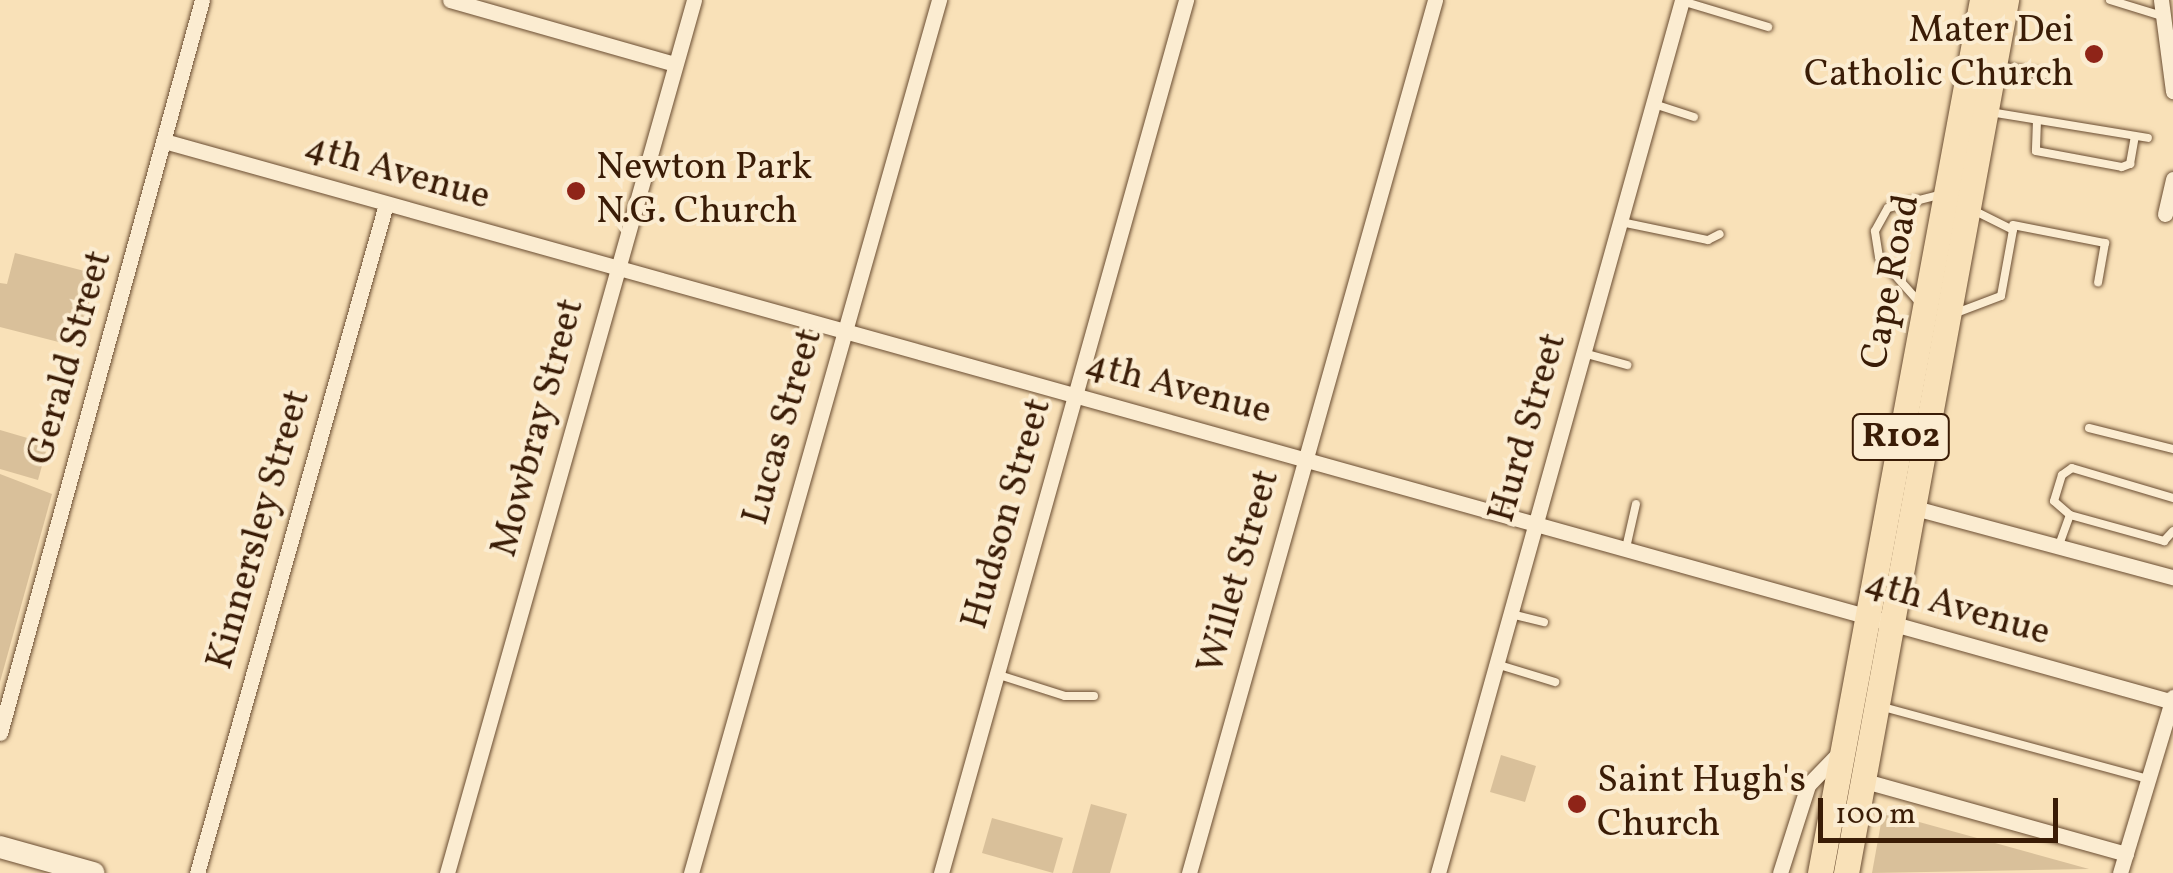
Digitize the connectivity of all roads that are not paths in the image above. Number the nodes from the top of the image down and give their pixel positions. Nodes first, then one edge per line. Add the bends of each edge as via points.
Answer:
1 (202, 0) edge
2 (450, 0) edge
3 (694, 0) edge
4 (939, 0) edge
5 (1186, 0) edge
6 (1435, 0) edge
7 (1682, 0) edge
8 (1982, 0) edge
9 (2006, 0) edge
10 (2110, 0) edge
11 (2162, 8) edge
12 (1763, 26) dead end
13 (675, 64) junction
14 (1994, 65) junction
15 (2056, 76) dead end
16 (2173, 91) edge
17 (1654, 104) junction
18 (1986, 111) junction
19 (1694, 117) dead end
20 (2037, 120) junction
21 (2135, 136) junction
22 (2148, 138) dead end
23 (164, 141) junction
24 (2173, 180) edge
25 (1957, 200) junction
26 (386, 204) junction
27 (2165, 214) dead end
28 (1620, 222) junction
29 (2013, 225) junction
30 (1720, 234) dead end
31 (616, 268) junction
32 (2098, 282) dead end
33 (1936, 312) junction
34 (845, 332) junction
35 (1584, 354) junction
36 (1627, 365) dead end
37 (1075, 395) junction
38 (2089, 428) dead end
39 (2173, 449) edge
40 (1306, 458) junction
41 (2173, 498) edge
42 (1636, 504) dead end
43 (1911, 507) junction
44 (2070, 515) junction
45 (1536, 524) junction
46 (2173, 531) edge
47 (2058, 546) junction
48 (1626, 549) junction
49 (2173, 577) edge
50 (1511, 614) junction
51 (1544, 622) dead end
52 (1879, 622) junction
53 (1496, 664) junction
54 (996, 674) junction
55 (1555, 682) dead end
56 (1094, 696) dead end
57 (2173, 700) edge
58 (1879, 706) junction
59 (0, 733) edge
60 (1843, 748) junction
61 (2148, 779) junction
62 (1865, 781) junction
63 (0, 847) edge
64 (2126, 854) junction
65 (93, 873) edge
66 (197, 873) edge
67 (447, 873) edge
68 (691, 873) edge
69 (941, 873) edge
70 (1189, 873) edge
71 (1438, 873) edge
72 (1780, 873) edge
73 (1820, 873) edge
74 (1846, 873) edge
75 (2120, 873) edge

1 - 23 street, Gerald Street
2 - 13 street
3 - 13 street, Mowbray Street
4 - 34 street, Lucas Street
5 - 37 street, Hudson Street
6 - 40 street, Willet Street
7 - 12 lane
7 - 17 street, Hurd Street
8 - 25 main road, Cape Road / R102
9 - 14 main road, Cape Road / R102
10 - 11 lane
11 - 16 street
13 - 31 street, Mowbray Street
14 - 15 lane
14 - 18 main road, Cape Road / R102
17 - 19 lane
17 - 28 street, Hurd Street
18 - 20 lane
18 - 25 main road, Cape Road / R102
20 - 21 lane
20 - 21 lane via 2036,152 2122,168 2130,164
21 - 22 lane
23 - 26 street, 4th Avenue
23 - 59 street, Gerald Street
24 - 27 street
25 - 29 lane
25 - 33 main road, Cape Road / R102
25 - 33 lane via 1888,208 1875,231 1878,257
26 - 31 street, 4th Avenue
26 - 66 street, Kinnersley Street
28 - 30 lane via 1696,239
28 - 35 street, Hurd Street
29 - 32 lane via 2105,243
29 - 33 lane via 1998,299
31 - 34 street, 4th Avenue
31 - 67 street, Mowbray Street
33 - 43 main road, Cape Road / R102
33 - 52 main road, Cape Road / R102
34 - 37 street, 4th Avenue
34 - 68 street, Lucas Street
35 - 36 lane
35 - 45 street, Hurd Street
37 - 40 street, 4th Avenue
37 - 54 street, Hudson Street
38 - 39 lane
40 - 45 street, 4th Avenue
40 - 70 street, Willet Street
41 - 44 lane via 2066,470 2054,501
42 - 48 lane
43 - 47 street
43 - 52 main road, Cape Road / R102
44 - 46 lane via 2164,541
44 - 47 lane
45 - 48 street, 4th Avenue
45 - 50 street, Hurd Street
47 - 49 street
48 - 52 street, 4th Avenue
50 - 51 lane
50 - 53 street, Hurd Street
52 - 57 street, 4th Avenue
52 - 58 main road, Cape Road / R102
52 - 60 main road, Cape Road / R102
53 - 55 lane
53 - 71 street, Hurd Street
54 - 56 lane via 1065,696
54 - 69 street, Hudson Street
57 - 61 street
58 - 61 lane
58 - 62 main road, Cape Road / R102
60 - 72 street via 1808,785
60 - 73 main road, Cape Road / R102
61 - 64 street
62 - 64 street
62 - 74 main road, Cape Road / R102
63 - 65 street
64 - 75 street

